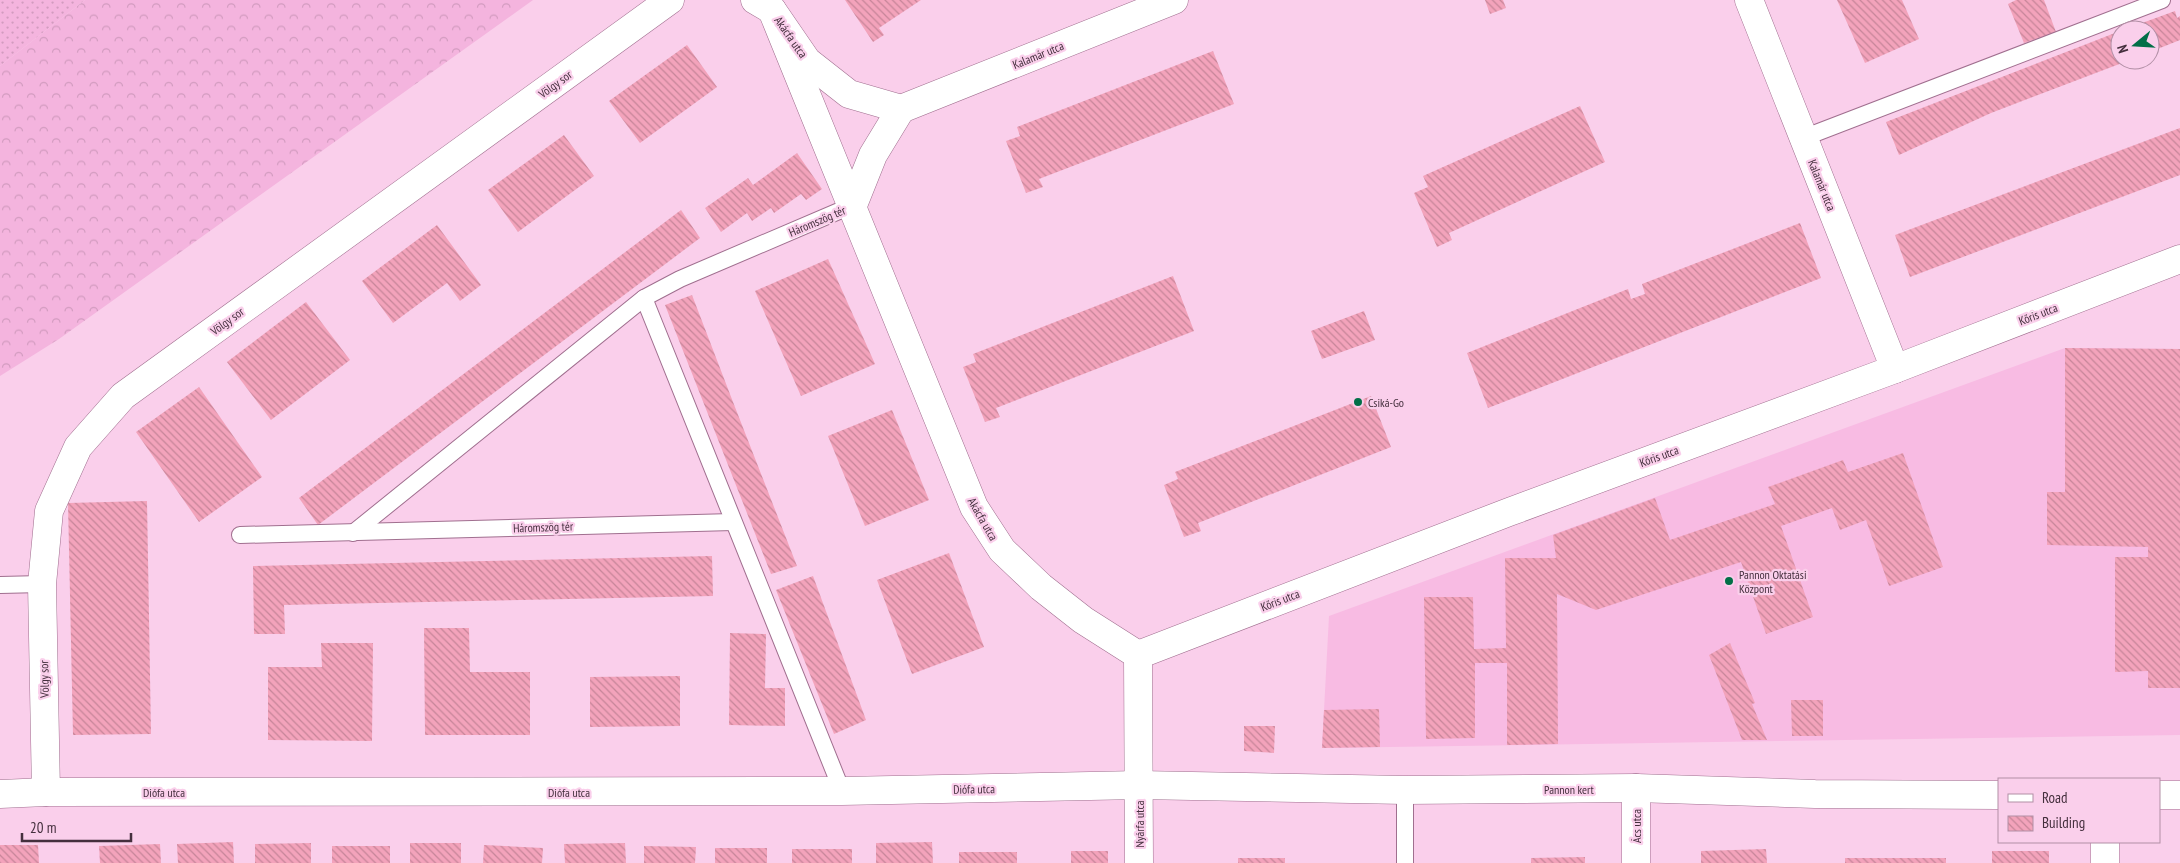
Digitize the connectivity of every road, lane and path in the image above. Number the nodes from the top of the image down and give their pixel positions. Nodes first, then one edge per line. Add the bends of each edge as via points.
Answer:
1 (670, 0) edge
2 (1174, 0) edge
3 (1749, 0) edge
4 (2162, 0) edge
5 (767, 3) edge
6 (901, 109) junction
7 (1803, 138) junction
8 (853, 205) junction
9 (2180, 259) edge
10 (644, 298) junction
11 (1895, 369) junction
12 (733, 522) junction
13 (353, 532) junction
14 (240, 535) dead end
15 (42, 584) junction
16 (0, 585) edge
17 (1138, 655) junction
18 (1139, 785) junction
19 (1636, 788) junction
20 (1405, 790) junction
21 (842, 791) junction
22 (46, 792) junction
23 (0, 794) edge
24 (1998, 795) edge
25 (2160, 795) edge
26 (2180, 795) edge
27 (2104, 843) edge
28 (1139, 863) edge
29 (1405, 863) edge
30 (1636, 863) edge
31 (2104, 863) edge

1 - 15 street, Völgy sor via 123,396 78,446 49,510
2 - 6 street, Kalamár utca
3 - 7 street, Kalamár utca
4 - 7 lane
5 - 6 street, Akácfa utca via 807,61 849,94
5 - 8 street, Akácfa utca
6 - 8 street via 873,156
7 - 11 street, Kalamár utca
8 - 10 lane, Háromszög tér via 680,279
8 - 17 street, Akácfa utca via 974,507 1002,550 1041,587 1083,620
9 - 11 street, Kőris utca
10 - 12 lane
10 - 13 lane, Háromszög tér
11 - 17 street, Kőris utca via 1519,508
12 - 13 lane, Háromszög tér
12 - 21 lane
13 - 14 lane, Háromszög tér
15 - 16 lane
15 - 22 street, Völgy sor
17 - 18 street
18 - 20 street, Pannon kert
18 - 21 street, Diófa utca
18 - 28 street, Nyárfa utca
19 - 20 street, Pannon kert
19 - 24 street, Pannon kert via 1815,794
19 - 30 street, Ács utca
20 - 29 lane
21 - 22 street, Diófa utca
22 - 23 street, Diófa utca
25 - 26 street
27 - 31 street

